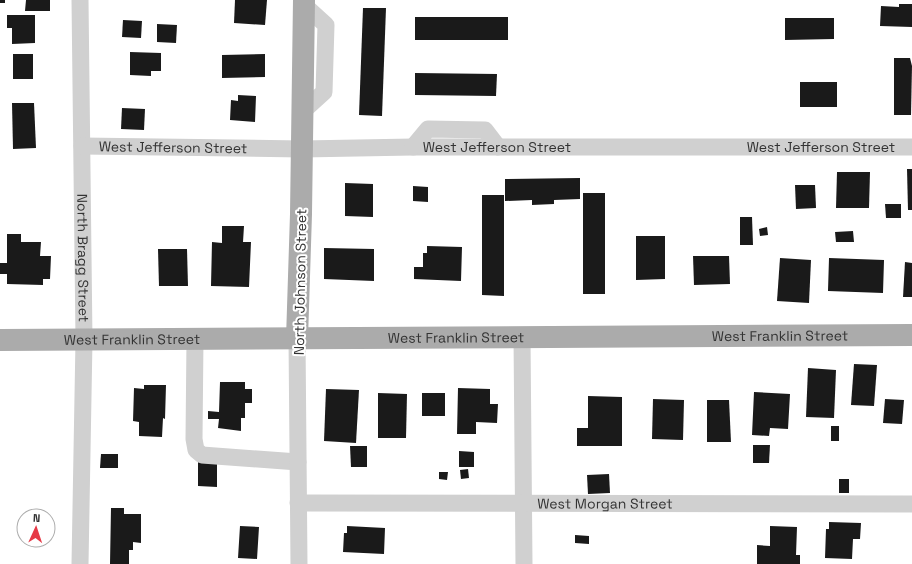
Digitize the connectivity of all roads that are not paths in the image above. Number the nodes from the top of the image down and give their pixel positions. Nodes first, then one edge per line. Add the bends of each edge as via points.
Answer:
1 (80, 0) edge
2 (304, 2) edge
3 (82, 146) junction
4 (912, 147) edge
5 (302, 149) junction
6 (912, 335) edge
7 (522, 337) junction
8 (195, 339) junction
9 (298, 339) junction
10 (0, 340) edge
11 (84, 340) junction
12 (298, 462) junction
13 (298, 503) junction
14 (523, 503) junction
15 (912, 504) edge
16 (80, 564) edge
17 (299, 564) edge
18 (524, 564) edge

1 - 3 street, North Bragg Street
2 - 5 main road, North Johnson Street
3 - 5 street, West Jefferson Street
3 - 11 street, North Bragg Street
4 - 5 street, West Jefferson Street via 498,146
5 - 9 main road, North Johnson Street
6 - 7 main road, West Franklin Street
7 - 9 main road, West Franklin Street
7 - 14 street
8 - 9 main road, West Franklin Street
8 - 11 main road, West Franklin Street
8 - 12 street via 196,450 202,455
9 - 12 street, North Johnson Street
10 - 11 main road, West Franklin Street
11 - 16 street, North Bragg Street
12 - 13 street, North Johnson Street
13 - 14 street, West Morgan Street
13 - 17 street, North Johnson Street
14 - 15 street, West Morgan Street
14 - 18 street

